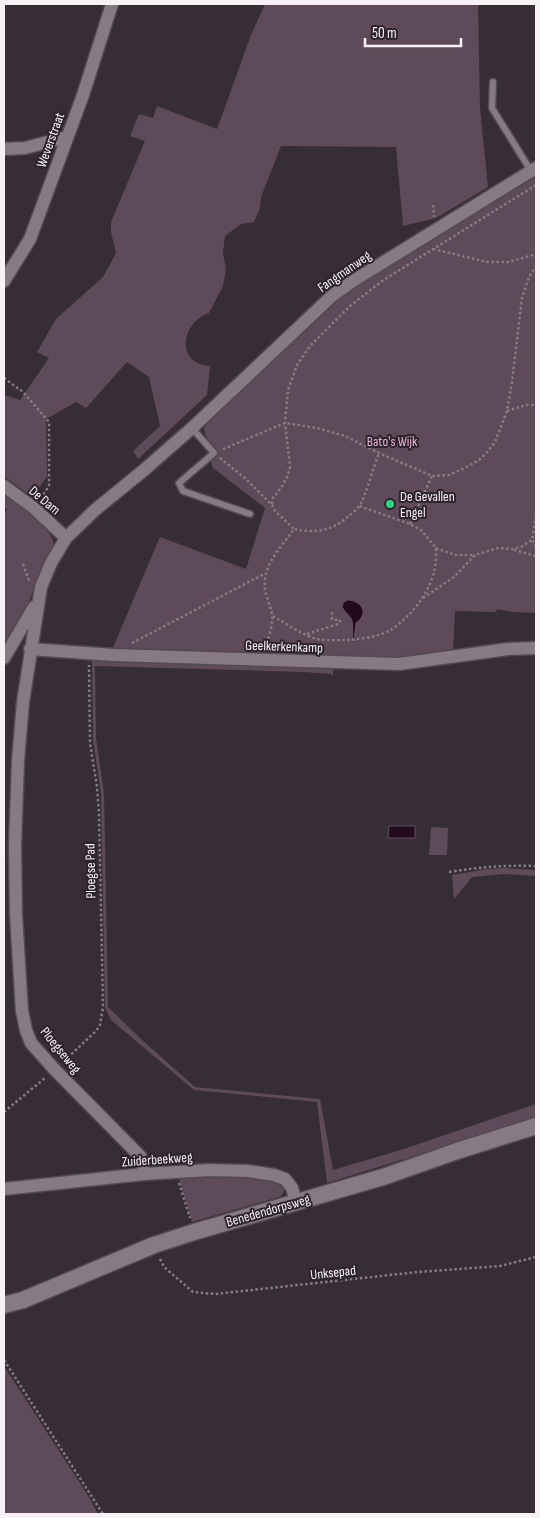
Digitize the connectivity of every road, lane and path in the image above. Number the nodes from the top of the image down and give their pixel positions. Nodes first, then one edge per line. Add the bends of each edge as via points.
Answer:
1 (112, 4) edge
2 (492, 82) dead end
3 (67, 137) junction
4 (4, 149) edge
5 (534, 170) edge
6 (536, 184) edge
7 (432, 249) junction
8 (536, 254) edge
9 (536, 266) edge
10 (4, 280) edge
11 (4, 378) edge
12 (536, 405) edge
13 (507, 411) junction
14 (285, 423) junction
15 (192, 428) junction
16 (214, 453) junction
17 (379, 453) junction
18 (432, 476) junction
19 (4, 486) edge
20 (272, 505) junction
21 (359, 506) junction
22 (34, 508) junction
23 (250, 514) dead end
24 (536, 516) edge
25 (410, 524) junction
26 (294, 529) junction
27 (66, 538) junction
28 (532, 540) junction
29 (536, 547) edge
30 (436, 548) junction
31 (512, 549) junction
32 (475, 555) junction
33 (536, 556) edge
34 (23, 564) dead end
35 (266, 573) junction
36 (41, 587) junction
37 (38, 600) junction
38 (421, 600) junction
39 (332, 612) dead end
40 (273, 616) junction
41 (307, 634) junction
42 (125, 646) dead end
43 (536, 648) edge
44 (30, 649) junction
45 (89, 654) junction
46 (4, 658) edge
47 (255, 660) junction
48 (536, 866) edge
49 (449, 872) dead end
50 (55, 1070) junction
51 (4, 1112) edge
52 (536, 1126) edge
53 (175, 1172) junction
54 (144, 1174) junction
55 (4, 1189) edge
56 (296, 1202) junction
57 (194, 1232) junction
58 (154, 1245) junction
59 (536, 1257) edge
60 (4, 1305) edge
61 (4, 1360) edge
62 (103, 1514) edge

1 - 3 street, Weverstraat
2 - 5 lane via 492,108
3 - 4 street via 25,148
3 - 10 street, Weverstraat via 30,239
5 - 15 street, Fangmanweg via 342,288
6 - 7 path
7 - 8 path via 488,262 509,262
7 - 14 path via 350,306 310,346 297,365 288,390
9 - 13 path via 522,298
11 - 22 path via 23,392 49,422 49,486
12 - 13 path
13 - 18 path via 495,442 479,460 450,475
14 - 16 path
14 - 17 path via 345,436
14 - 20 path via 290,467
15 - 16 lane
15 - 27 street, Fangmanweg
16 - 20 path
16 - 23 lane via 179,483 183,491
17 - 18 path
17 - 21 path
18 - 25 path
19 - 22 street, De Dam
20 - 26 path via 274,511
21 - 25 path
21 - 26 path via 333,528 312,532
22 - 27 street, De Dam
24 - 28 path
25 - 30 path via 421,530
26 - 35 path
27 - 36 street, Fangmanweg
28 - 29 path
28 - 31 path
30 - 32 path via 455,555
30 - 38 path via 435,567
31 - 32 path via 498,548
31 - 33 path
32 - 38 path via 454,577
34 - 36 path via 29,581
35 - 40 path via 264,591
35 - 42 path
36 - 37 street, Fangmanweg
37 - 44 street, Fangmanweg
37 - 46 street, Fangmanweg
38 - 41 path via 388,632 350,640 318,639
39 - 41 path via 332,619 341,621 338,624
40 - 41 path
40 - 47 path via 266,645
43 - 47 street, Geelkerkenkamp via 508,648 407,664
44 - 45 street, Geelkerkenkamp
44 - 50 street, Ploegseweg via 18,762 16,915 26,1030 32,1043
45 - 47 street, Geelkerkenkamp
45 - 50 path, Ploegse Pad via 90,743 99,814 103,1007 96,1031
48 - 49 path via 509,865
50 - 51 path, Ploegse Pad
50 - 54 street, Ploegseweg via 140,1156
52 - 56 street, Benedendorpsweg
53 - 54 street, Zuiderbeekweg
53 - 56 street, Zuiderbeekweg via 230,1170 274,1175 285,1179
53 - 57 path
54 - 55 street, Zuiderbeekweg
56 - 57 street, Benedendorpsweg
57 - 58 street, Benedendorpsweg
58 - 59 path, Unksepad via 164,1267 193,1292 215,1294 500,1266
58 - 60 street, Benedendorpsweg
61 - 62 path

